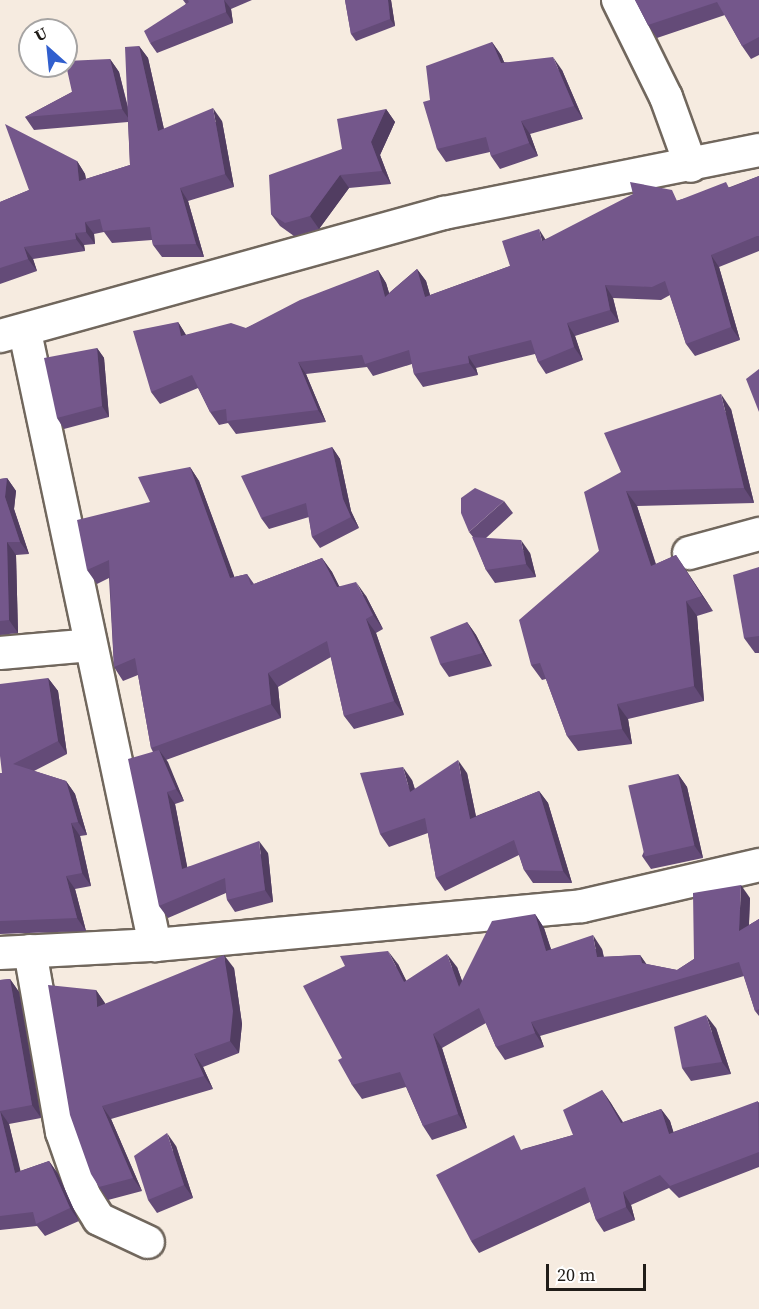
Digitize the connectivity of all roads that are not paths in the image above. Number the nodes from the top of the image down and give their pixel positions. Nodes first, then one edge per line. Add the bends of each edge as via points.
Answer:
1 (618, 0) edge
2 (759, 150) edge
3 (692, 166) junction
4 (13, 334) edge
5 (759, 534) edge
6 (689, 553) dead end
7 (91, 645) junction
8 (0, 653) edge
9 (759, 865) edge
10 (155, 945) junction
11 (15, 952) edge
12 (148, 1242) dead end

1 - 3 street via 666,97
2 - 3 street
3 - 4 street via 444,213
4 - 7 street
5 - 6 street
7 - 8 street
7 - 10 street
9 - 10 street via 582,906
10 - 11 street
11 - 12 street via 62,1132 84,1195 99,1219

